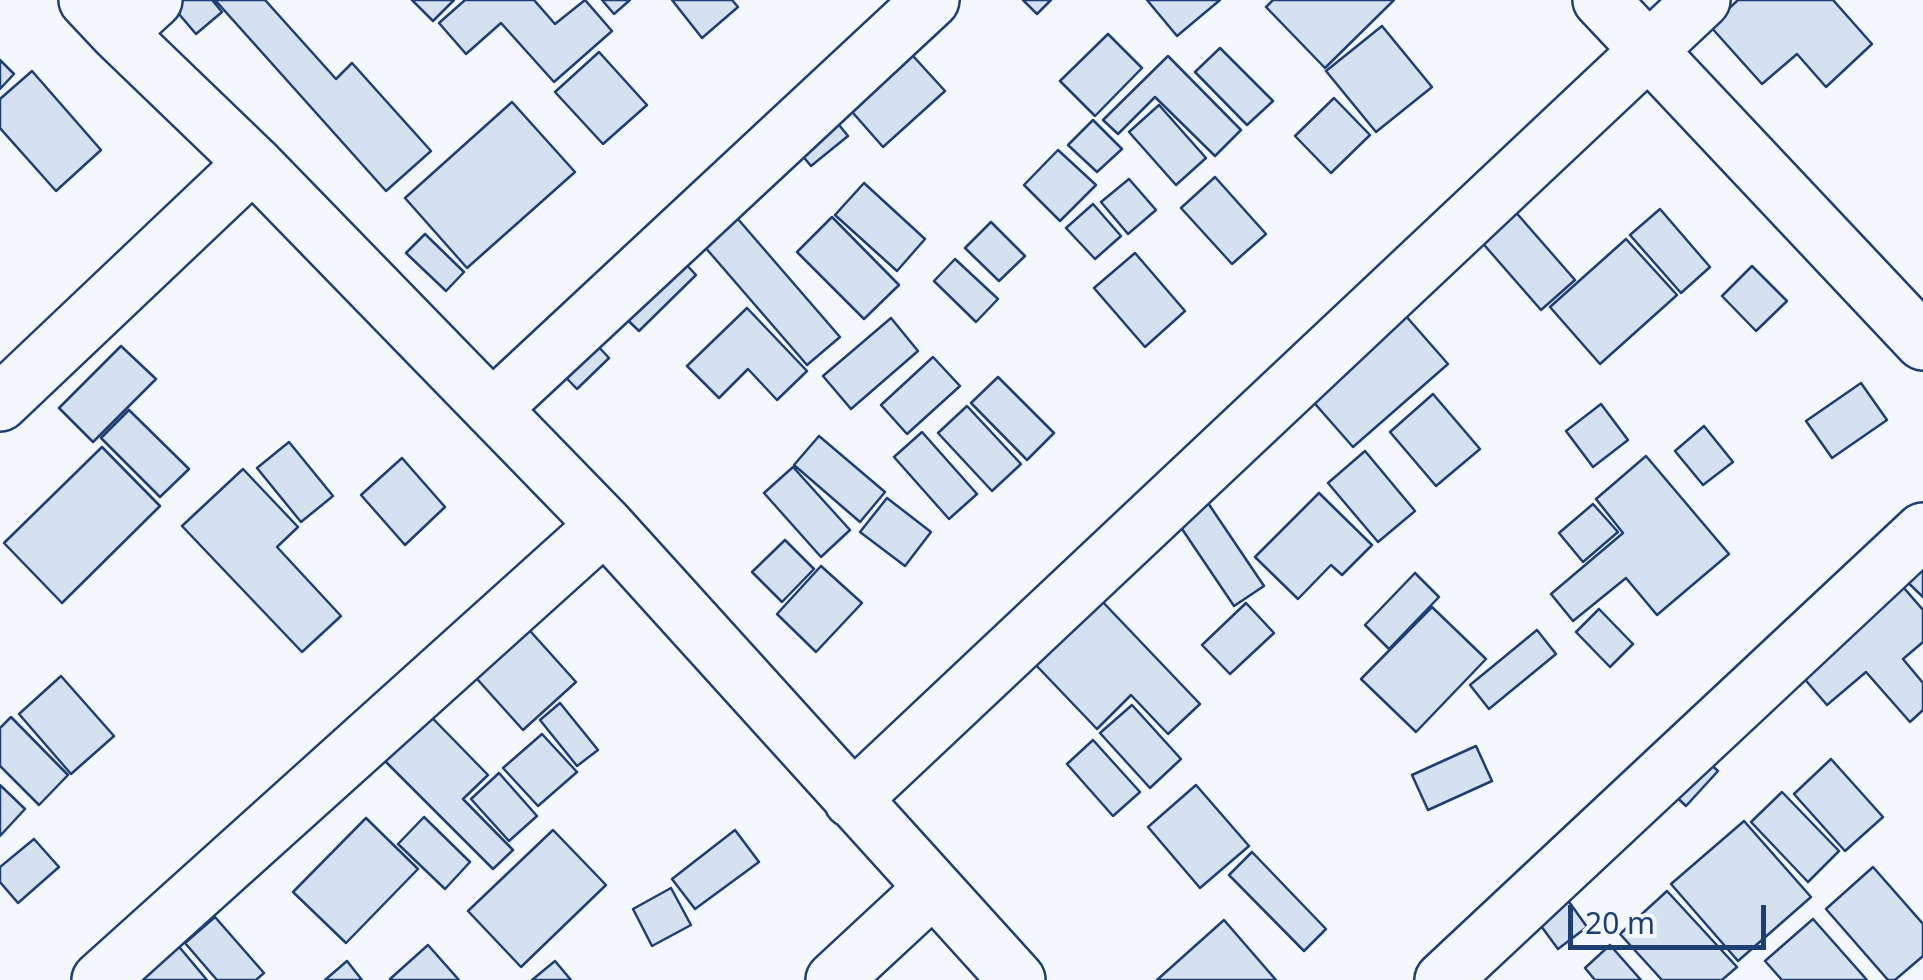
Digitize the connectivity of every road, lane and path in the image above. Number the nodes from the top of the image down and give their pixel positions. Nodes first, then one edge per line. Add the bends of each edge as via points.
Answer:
1 (931, 0) edge
2 (1601, 0) edge
3 (1702, 0) edge
4 (120, 11) edge
5 (1650, 51) junction
6 (253, 164) junction
7 (1923, 342) edge
8 (0, 402) edge
9 (492, 409) junction
10 (605, 526) junction
11 (1923, 531) edge
12 (852, 800) junction
13 (932, 889) junction
14 (100, 980) edge
15 (834, 980) edge
16 (1017, 980) edge
17 (1443, 980) edge

1 - 9 street
2 - 5 street
3 - 5 street
4 - 6 street
5 - 7 street
5 - 12 street
6 - 8 street
6 - 9 street
9 - 10 street
10 - 12 street
10 - 14 street
11 - 17 street
12 - 13 street
13 - 15 street
13 - 16 street

